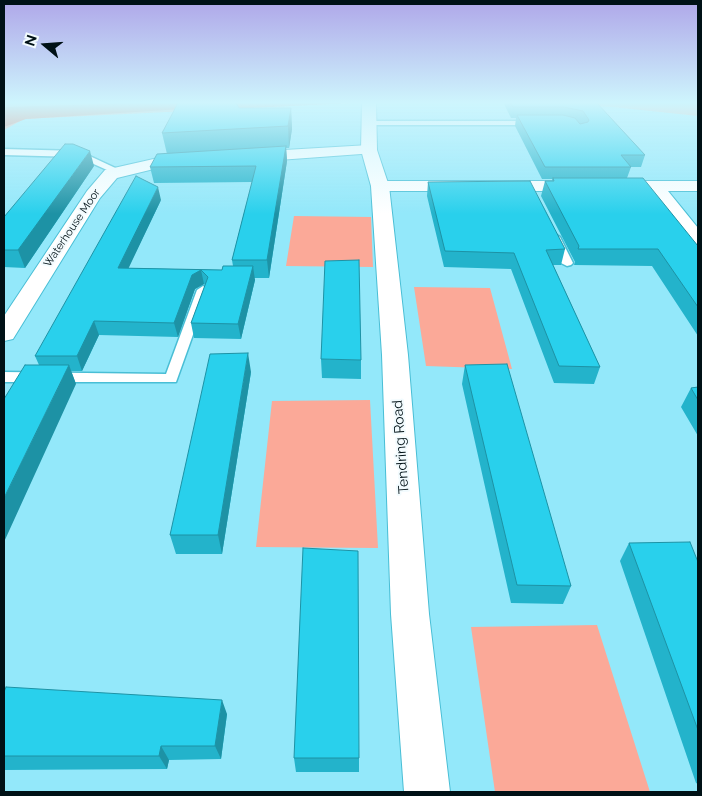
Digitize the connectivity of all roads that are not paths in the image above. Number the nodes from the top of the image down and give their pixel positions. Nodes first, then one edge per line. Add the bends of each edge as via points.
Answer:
1 (307, 140) edge
2 (372, 140) edge
3 (4, 152) edge
4 (235, 158) edge
5 (206, 160) edge
6 (119, 172) junction
7 (380, 186) junction
8 (698, 186) edge
9 (655, 187) junction
10 (551, 229) edge
11 (698, 240) edge
12 (567, 263) edge
13 (202, 290) edge
14 (14, 301) edge
15 (4, 334) edge
16 (4, 377) edge
17 (427, 792) edge

1 - 4 street
2 - 7 street, Tendring Road
3 - 6 lane via 79,154
5 - 6 street, Waterhouse Moor via 158,163
6 - 14 street, Waterhouse Moor via 111,174 92,195
7 - 9 street via 532,191
7 - 17 street, Tendring Road via 395,355 410,614
8 - 9 street
9 - 11 street
10 - 12 lane
13 - 16 lane via 171,379
14 - 15 street, Waterhouse Moor

